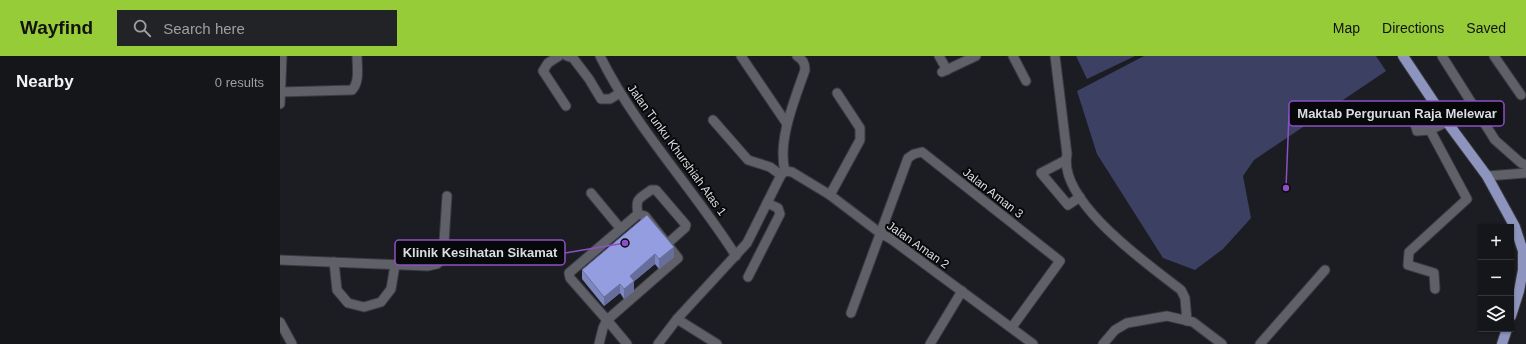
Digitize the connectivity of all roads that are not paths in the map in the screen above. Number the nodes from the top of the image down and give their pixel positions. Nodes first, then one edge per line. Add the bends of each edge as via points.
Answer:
1 (282, 56) edge
2 (357, 56) edge
3 (559, 56) edge
4 (567, 56) edge
5 (600, 56) edge
6 (741, 56) edge
7 (797, 56) edge
8 (939, 56) edge
9 (976, 56) edge
10 (1013, 56) edge
11 (1055, 56) edge
12 (1403, 56) edge
13 (1442, 56) edge
14 (1494, 56) edge
15 (957, 60) edge
16 (1026, 81) dead end
17 (280, 92) edge
18 (620, 93) junction
19 (837, 93) dead end
20 (1521, 95) dead end
21 (280, 104) edge
22 (566, 106) dead end
23 (1410, 106) dead end
24 (713, 120) dead end
25 (1447, 122) junction
26 (787, 124) junction
27 (1430, 130) junction
28 (1066, 160) junction
29 (1526, 165) edge
30 (1526, 172) edge
31 (783, 173) junction
32 (1487, 176) junction
33 (591, 193) dead end
34 (830, 195) junction
35 (447, 196) dead end
36 (1080, 197) junction
37 (767, 203) junction
38 (638, 214) junction
39 (620, 228) junction
40 (880, 233) junction
41 (667, 244) junction
42 (736, 256) junction
43 (280, 260) edge
44 (334, 262) junction
45 (396, 265) junction
46 (1325, 270) dead end
47 (748, 277) dead end
48 (1435, 289) dead end
49 (962, 291) junction
50 (1514, 304) edge
51 (851, 313) dead end
52 (677, 319) junction
53 (607, 320) junction
54 (1187, 320) junction
55 (280, 322) edge
56 (1012, 327) junction
57 (1506, 332) edge
58 (1022, 336) junction
59 (280, 337) edge
60 (291, 344) edge
61 (599, 344) edge
62 (627, 344) edge
63 (658, 344) edge
64 (717, 344) edge
65 (930, 344) edge
66 (1015, 344) edge
67 (1033, 344) edge
68 (1103, 344) edge
69 (1222, 344) edge
70 (1260, 344) edge
71 (1502, 344) edge

1 - 17 street
2 - 17 street via 357,81 352,90
3 - 22 street via 542,71
4 - 18 street via 573,58 601,99 610,99
5 - 18 street, Jalan Tunku Khurshiah Atas 1
6 - 26 street
7 - 26 street via 805,64 805,70
8 - 15 street via 944,71
9 - 15 street
10 - 16 street
11 - 28 street
12 - 25 main road
13 - 29 street via 1494,140
14 - 20 street
17 - 21 street
18 - 42 street, Jalan Tunku Khurshiah Atas 1
19 - 34 street via 860,128 860,140
23 - 27 street via 1417,131
24 - 31 street, Jalan Aman 2 via 748,160
25 - 27 street
25 - 32 main road
26 - 31 street
27 - 48 street via 1467,199 1409,252 1408,264 1434,273
28 - 36 street via 1068,175
28 - 36 street via 1041,173 1068,205
30 - 32 street
31 - 34 street, Jalan Aman 2 via 792,172
31 - 37 street
32 - 50 main road via 1515,227 1523,251 1523,270
33 - 39 street
34 - 40 street, Jalan Aman 2
35 - 45 street via 443,258 437,264 428,266
36 - 54 street via 1122,244 1181,290 1185,298
37 - 42 street via 747,243
37 - 47 street via 778,208 780,214
38 - 39 street
38 - 41 street via 645,216
38 - 41 street via 637,200 651,190 656,190 686,225
39 - 53 street via 569,272 570,278
40 - 49 street, Jalan Aman 2
40 - 51 street
40 - 56 street, Jalan Aman 3 via 908,158 922,152 1060,261
41 - 53 street via 678,258
42 - 52 street
43 - 44 street
44 - 45 street
44 - 45 street via 337,290 348,303 364,307 381,302 391,289
46 - 70 street
49 - 56 street, Jalan Aman 2
49 - 65 street
52 - 63 street
52 - 64 street
53 - 61 street
53 - 62 street
54 - 68 street via 1167,316 1127,323 1115,330
54 - 69 street
55 - 60 street
56 - 58 street, Jalan Aman 2
57 - 71 main road
58 - 66 street
58 - 67 street, Jalan Aman 2
59 - 60 street

